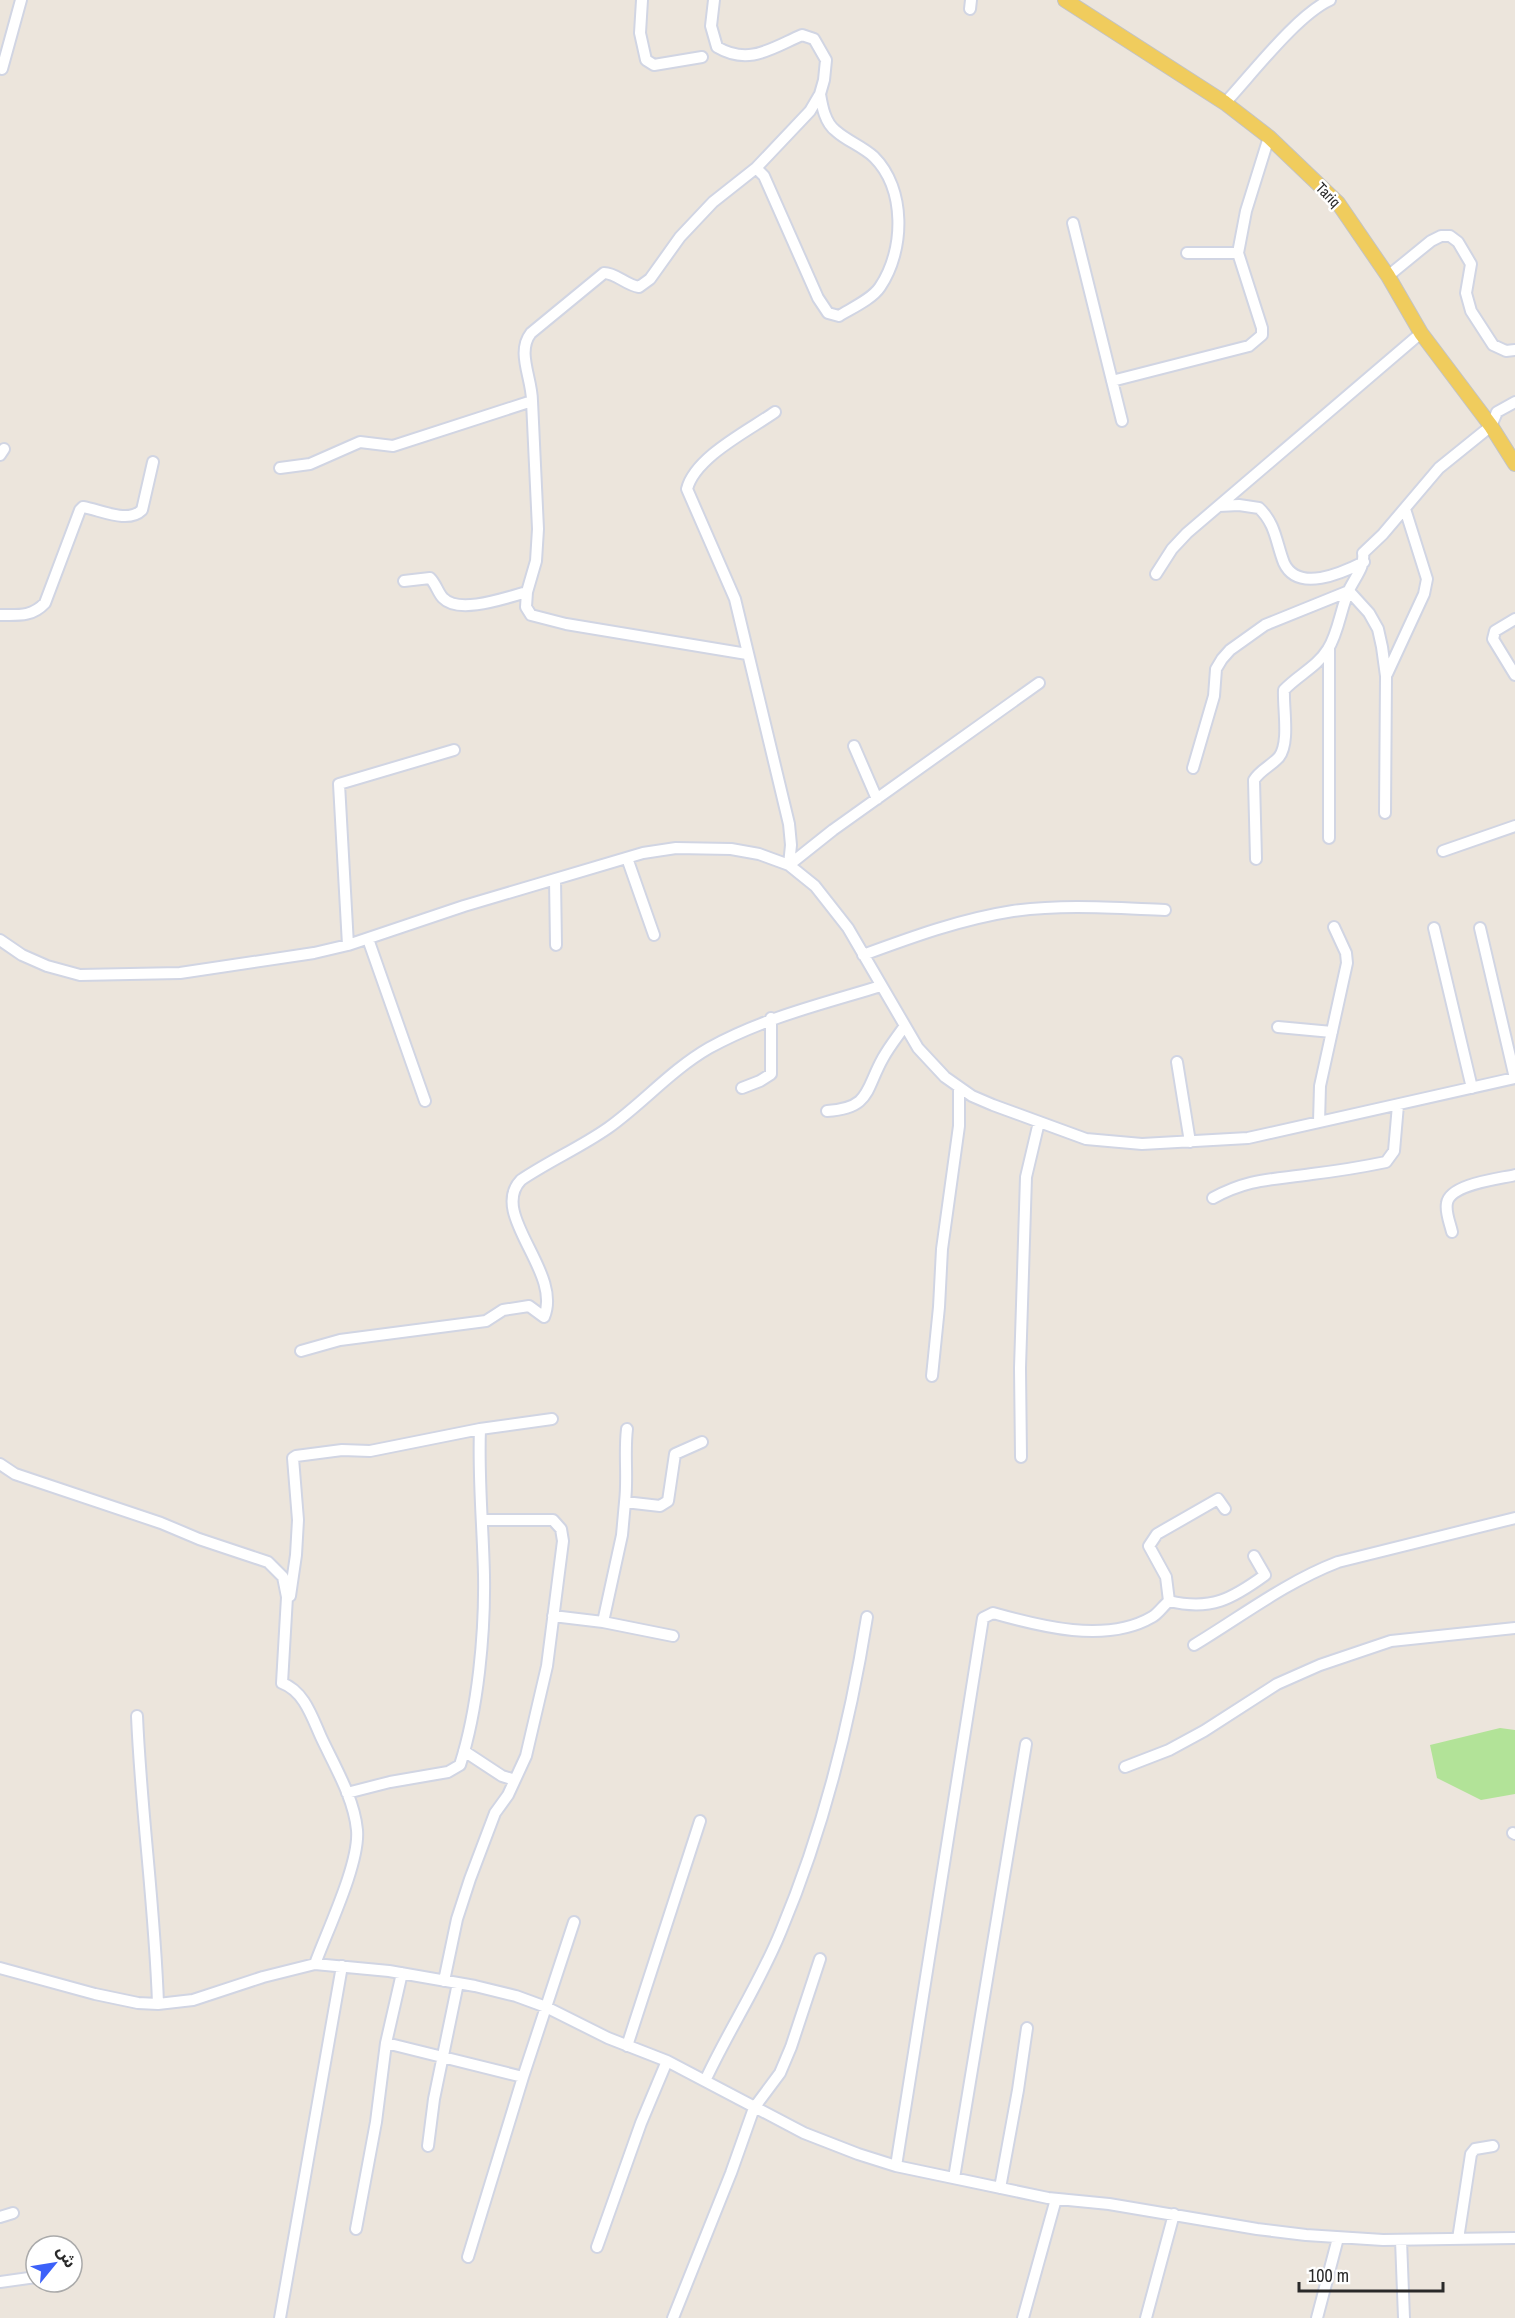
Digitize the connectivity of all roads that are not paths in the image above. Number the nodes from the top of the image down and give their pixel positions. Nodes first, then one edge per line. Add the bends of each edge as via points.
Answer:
1 (21, 0) edge
2 (642, 0) edge
3 (714, 0) edge
4 (1065, 0) edge
5 (1324, 1) edge
6 (702, 57) dead end
7 (2, 69) dead end
8 (820, 94) junction
9 (1226, 103) junction
10 (1269, 137) junction
11 (756, 168) junction
12 (1073, 223) dead end
13 (1187, 253) dead end
14 (1238, 253) junction
15 (1388, 276) junction
16 (1421, 333) junction
17 (1515, 350) edge
18 (1113, 381) junction
19 (532, 401) junction
20 (1515, 402) edge
21 (775, 412) dead end
22 (1122, 421) dead end
23 (1491, 426) junction
24 (153, 462) dead end
25 (1515, 464) edge
26 (280, 468) dead end
27 (1219, 506) junction
28 (1405, 509) junction
29 (1364, 561) junction
30 (1156, 574) dead end
31 (404, 581) dead end
32 (1349, 591) junction
33 (527, 592) junction
34 (0, 615) edge
35 (1515, 620) edge
36 (1329, 648) junction
37 (747, 654) junction
38 (1515, 675) edge
39 (1386, 676) junction
40 (1039, 683) dead end
41 (854, 746) dead end
42 (454, 750) dead end
43 (1193, 768) dead end
44 (876, 799) junction
45 (1384, 813) dead end
46 (1515, 826) edge
47 (1329, 838) dead end
48 (1443, 851) dead end
49 (627, 858) junction
50 (1256, 859) dead end
51 (789, 865) junction
52 (555, 879) junction
53 (1165, 910) dead end
54 (1334, 927) dead end
55 (1434, 928) dead end
56 (1480, 928) dead end
57 (654, 935) dead end
58 (368, 939) junction
59 (0, 940) edge
60 (348, 945) junction
61 (556, 945) dead end
62 (863, 955) junction
63 (881, 986) junction
64 (771, 1018) junction
65 (904, 1027) junction
66 (1278, 1027) dead end
67 (1332, 1032) junction
68 (1177, 1062) dead end
69 (1515, 1078) edge
70 (742, 1088) dead end
71 (959, 1088) junction
72 (1472, 1088) junction
73 (425, 1101) dead end
74 (1398, 1105) junction
75 (827, 1111) dead end
76 (1039, 1122) junction
77 (1320, 1122) junction
78 (1190, 1142) junction
79 (1515, 1175) edge
80 (1213, 1198) dead end
81 (1452, 1232) dead end
82 (301, 1351) dead end
83 (932, 1376) dead end
84 (552, 1419) dead end
85 (480, 1429) junction
86 (627, 1429) dead end
87 (702, 1442) dead end
88 (1021, 1457) dead end
89 (0, 1464) edge
90 (625, 1502) junction
91 (1225, 1509) dead end
92 (1515, 1518) edge
93 (482, 1520) junction
94 (1254, 1556) dead end
95 (1168, 1601) junction
96 (553, 1616) junction
97 (867, 1617) dead end
98 (603, 1622) junction
99 (1515, 1628) edge
100 (673, 1636) dead end
101 (1194, 1645) dead end
102 (292, 1687) junction
103 (136, 1716) dead end
104 (1026, 1744) dead end
105 (464, 1751) junction
106 (1125, 1767) dead end
107 (515, 1780) junction
108 (347, 1793) junction
109 (700, 1821) dead end
110 (574, 1923) dead end
111 (820, 1959) dead end
112 (315, 1964) junction
113 (342, 1966) junction
114 (0, 1968) edge
115 (402, 1973) junction
116 (444, 1981) junction
117 (458, 1983) junction
118 (159, 2004) junction
119 (546, 2007) junction
120 (1026, 2028) dead end
121 (387, 2043) junction
122 (627, 2046) junction
123 (442, 2058) junction
124 (667, 2061) junction
125 (523, 2077) junction
126 (705, 2081) junction
127 (754, 2108) junction
128 (428, 2146) dead end
129 (1494, 2146) dead end
130 (896, 2166) junction
131 (954, 2178) junction
132 (999, 2188) junction
133 (1056, 2199) junction
134 (13, 2213) dead end
135 (1174, 2214) junction
136 (0, 2217) edge
137 (356, 2229) dead end
138 (1338, 2238) junction
139 (1515, 2238) edge
140 (1458, 2239) junction
141 (1401, 2240) junction
142 (597, 2247) dead end
143 (468, 2257) dead end
144 (24, 2279) edge
145 (0, 2282) edge
146 (280, 2318) edge
147 (673, 2318) edge
148 (1023, 2318) edge
149 (1146, 2318) edge
150 (1317, 2318) edge
151 (1404, 2318) edge

1 - 7 street
2 - 6 street via 640,33 644,56 650,64
3 - 8 street via 711,26 717,47 726,53 737,57 765,52 802,35 814,39 826,60
4 - 9 main road, Tariq
5 - 9 street
8 - 11 street via 810,111
8 - 11 street via 834,131 874,158 893,190 897,247 879,289 839,316 828,313 764,176
9 - 10 main road, Tariq
10 - 14 street via 1246,211
10 - 15 main road, Tariq via 1338,203
11 - 19 street via 713,202 680,237 650,279 639,286 630,285 604,273 531,333 524,341 523,352
12 - 18 street
13 - 14 street
14 - 18 street via 1262,328 1257,341
15 - 16 main road, Tariq
15 - 17 street via 1431,241 1450,236 1471,264 1466,293 1471,311 1493,345
16 - 23 main road, Tariq
16 - 27 street
18 - 22 street
19 - 26 street via 393,446 360,442 310,464
19 - 33 street via 538,529 536,561
20 - 23 street via 1497,411
21 - 37 street via 715,452 690,478 687,489 735,599
23 - 25 main road, Tariq
23 - 28 street via 1439,468
24 - 34 street via 142,510 137,515 129,517 83,507 45,603 30,614
27 - 29 street via 1259,508 1266,514 1290,573 1299,577 1324,578
27 - 30 street via 1186,533
28 - 29 street via 1362,553
28 - 39 street via 1427,579 1424,594
29 - 32 street
31 - 33 street via 430,578 441,597 457,606
32 - 36 street
32 - 39 street via 1378,629
32 - 43 street via 1265,625 1230,650 1216,669 1214,696
33 - 37 street via 526,607 531,615 542,619
35 - 38 street via 1495,631 1493,639
36 - 47 street
36 - 50 street via 1312,669 1284,690 1284,748 1254,780
37 - 51 street via 789,824
39 - 45 street
40 - 44 street
41 - 44 street
42 - 60 street via 339,784
44 - 51 street
46 - 48 street
49 - 51 street via 699,847 759,854
49 - 52 street
49 - 57 street
51 - 62 street via 824,896
52 - 58 street
52 - 61 street
53 - 62 street via 1095,906 1014,911 933,929
54 - 67 street via 1347,963
55 - 72 street
56 - 69 street
58 - 60 street
58 - 73 street
59 - 60 street via 47,966 80,975 180,973
62 - 63 street
63 - 64 street
63 - 65 street
64 - 70 street via 771,1074
64 - 82 street via 709,1048 606,1129 539,1168 514,1188 514,1209 546,1284 548,1302 544,1317 529,1306 503,1310 486,1321 340,1340
65 - 71 street via 934,1067
65 - 75 street via 883,1058 867,1095 847,1110
66 - 67 street
67 - 77 street via 1320,1086
68 - 78 street
69 - 72 street
71 - 76 street
71 - 83 street via 959,1126 942,1249
72 - 74 street
74 - 77 street
74 - 80 street via 1394,1151 1386,1162 1251,1182
76 - 78 street via 1086,1139 1142,1144
76 - 88 street via 1026,1177
77 - 78 street via 1248,1137
79 - 81 street via 1460,1188 1449,1196 1446,1207
84 - 85 street
85 - 93 street
85 - 102 street via 370,1451 332,1451 293,1458 298,1520 285,1649
86 - 90 street
87 - 90 street via 675,1454 668,1501 660,1506
89 - 102 street via 15,1474 268,1562 283,1577 287,1598 282,1683
90 - 98 street
91 - 95 street via 1218,1499 1158,1534 1149,1546 1166,1577
92 - 101 street via 1338,1562 1270,1596
93 - 96 street via 542,1518 559,1525 563,1541
93 - 105 street via 483,1631
94 - 95 street via 1265,1575 1220,1602 1187,1606
95 - 130 street via 1152,1617 1126,1626 1089,1631 1048,1627 993,1612 983,1618
96 - 98 street
96 - 107 street via 537,1712 526,1756
97 - 126 street via 838,1763 803,1874 780,1933
98 - 100 street
99 - 106 street via 1391,1641 1320,1665 1277,1684 1169,1750
102 - 108 street via 310,1713
103 - 118 street
104 - 131 street
105 - 107 street
105 - 108 street via 460,1765 447,1772
107 - 116 street via 495,1813 470,1878
108 - 112 street via 357,1827 356,1852
109 - 122 street
110 - 119 street
111 - 127 street via 780,2073
112 - 113 street
112 - 118 street via 192,2000
113 - 115 street
113 - 146 street
114 - 118 street via 101,1996
115 - 116 street
115 - 121 street
116 - 117 street
117 - 119 street
117 - 123 street
119 - 122 street
119 - 125 street
120 - 132 street
121 - 123 street
121 - 137 street
122 - 124 street
123 - 125 street
123 - 128 street
124 - 126 street
124 - 142 street
125 - 143 street
126 - 127 street
127 - 130 street via 833,2145
127 - 147 street
129 - 140 street via 1475,2149 1470,2154
130 - 131 street
131 - 132 street
132 - 133 street
133 - 135 street
133 - 148 street
134 - 136 street
135 - 138 street
135 - 149 street
138 - 141 street
138 - 150 street
139 - 140 street
140 - 141 street
141 - 151 street
144 - 145 street

